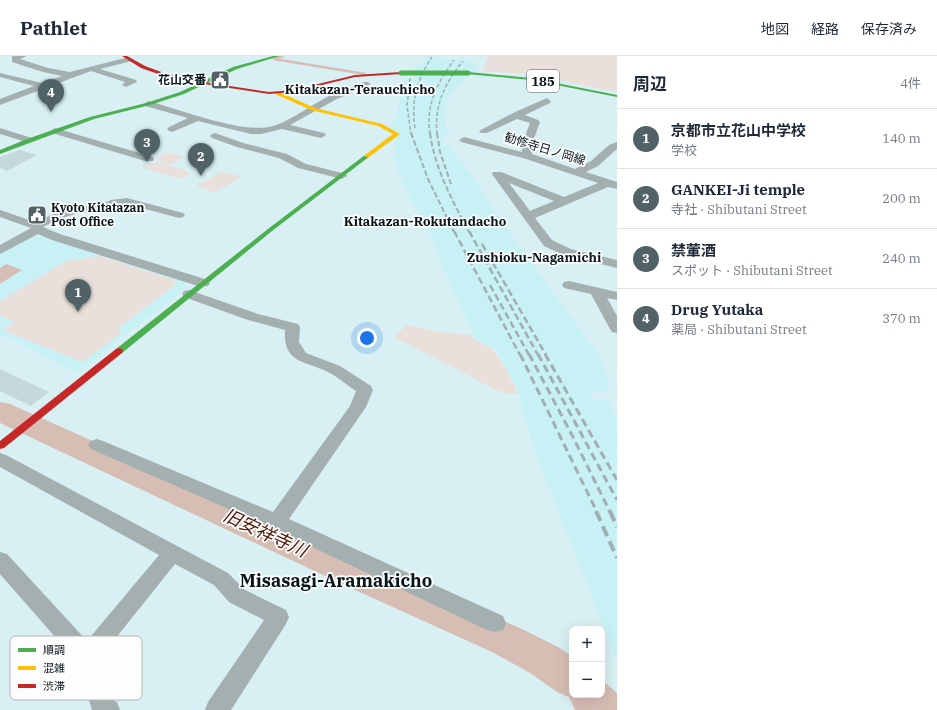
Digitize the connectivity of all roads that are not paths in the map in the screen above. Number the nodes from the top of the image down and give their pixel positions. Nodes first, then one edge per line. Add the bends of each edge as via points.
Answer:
1 (23, 56) edge
2 (278, 56) edge
3 (126, 58) edge
4 (92, 69) junction
5 (0, 75) edge
6 (71, 75) junction
7 (133, 82) dead end
8 (206, 83) junction
9 (367, 84) dead end
10 (44, 86) junction
11 (277, 93) junction
12 (617, 96) edge
13 (547, 101) dead end
14 (0, 102) edge
15 (148, 104) junction
16 (313, 109) junction
17 (516, 115) junction
18 (196, 118) junction
19 (282, 126) junction
20 (230, 127) junction
21 (172, 129) dead end
22 (0, 131) edge
23 (55, 131) junction
24 (484, 131) dead end
25 (321, 135) dead end
26 (215, 136) junction
27 (29, 140) junction
28 (464, 140) dead end
29 (205, 142) dead end
30 (615, 147) edge
31 (0, 152) edge
32 (527, 156) junction
33 (149, 159) dead end
34 (575, 172) junction
35 (342, 176) junction
36 (612, 184) edge
37 (563, 201) junction
38 (0, 213) edge
39 (180, 215) dead end
40 (529, 216) junction
41 (37, 228) junction
42 (0, 250) edge
43 (617, 264) edge
44 (203, 283) junction
45 (569, 285) dead end
46 (596, 291) junction
47 (188, 294) junction
48 (617, 296) edge
49 (617, 329) edge
50 (97, 445) dead end
51 (0, 446) edge
52 (0, 459) edge
53 (277, 522) junction
54 (171, 553) junction
55 (0, 560) edge
56 (495, 623) dead end
57 (67, 636) edge
58 (105, 636) edge
59 (101, 700) edge
60 (108, 710) edge
61 (216, 710) edge

1 - 6 street via 15,60
2 - 8 main road via 235,68
3 - 4 street
3 - 8 main road, 185 via 156,72
4 - 6 street
4 - 7 street
5 - 10 street
6 - 10 street
8 - 11 main road, 185
8 - 15 main road
9 - 16 street
10 - 14 street
11 - 12 main road, 185, bridge via 350,77 401,73 468,73 536,79
11 - 16 main road, 185
13 - 17 street
15 - 18 street
15 - 23 main road via 92,118
16 - 19 street
16 - 35 main road, 185 via 380,125 397,133
17 - 24 street
17 - 32 street via 535,122 527,144
18 - 20 street
18 - 21 street
19 - 20 street via 256,132
19 - 25 street
20 - 26 street
22 - 27 street
23 - 27 main road
23 - 33 street
26 - 29 street
26 - 35 street via 283,156 302,166
27 - 31 main road
28 - 32 street, 勧修寺日ノ岡線
30 - 34 street via 590,167
32 - 34 street, 勧修寺日ノ岡線
34 - 36 street, 勧修寺日ノ岡線
35 - 44 main road
36 - 37 street
37 - 40 street
37 - 40 street via 497,174
38 - 41 street
39 - 41 street via 127,201 115,202 105,207 77,210 55,217
40 - 43 street via 548,243 567,252
41 - 42 street
41 - 44 street via 56,237
44 - 47 main road
45 - 46 street
46 - 48 street
46 - 49 street
47 - 51 main road
47 - 53 street via 273,324 293,327 292,342 300,356 334,369 365,390 358,408
50 - 53 street
52 - 54 street
53 - 56 street
54 - 58 street
54 - 61 street via 221,579 237,596 278,617
55 - 57 street
59 - 60 street via 103,707

